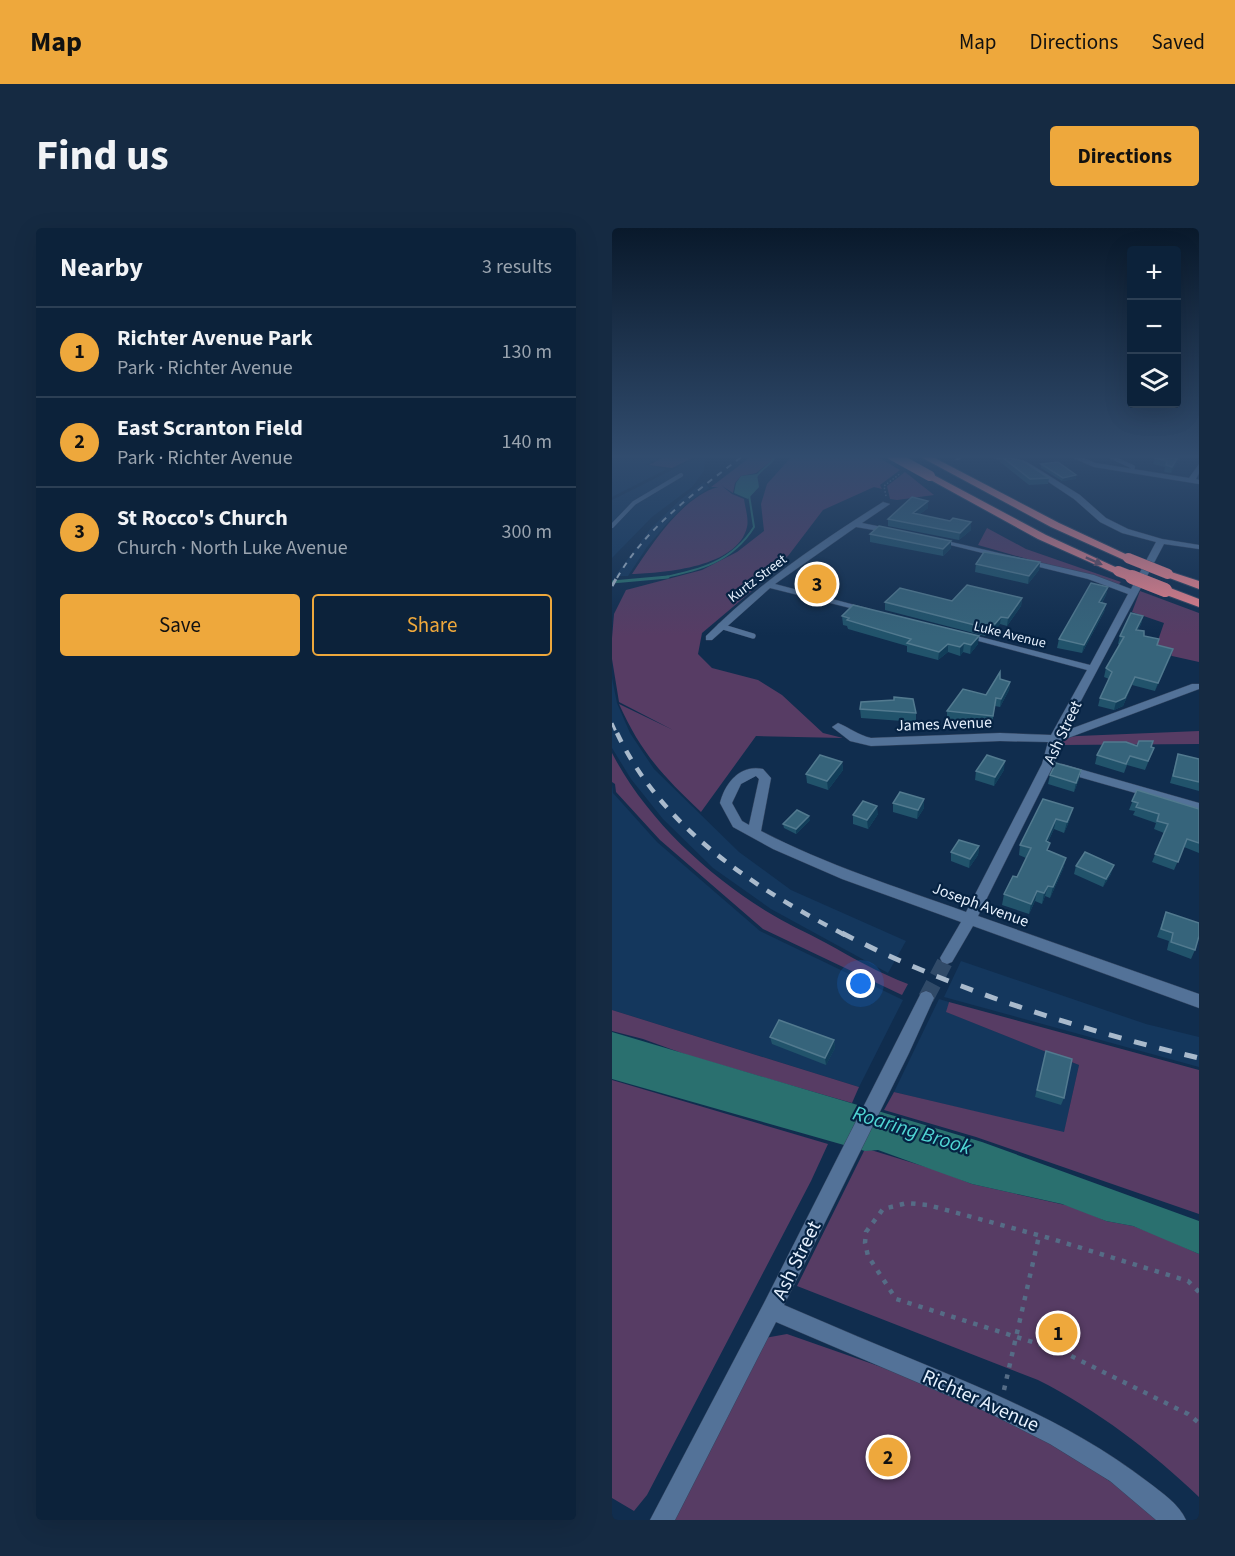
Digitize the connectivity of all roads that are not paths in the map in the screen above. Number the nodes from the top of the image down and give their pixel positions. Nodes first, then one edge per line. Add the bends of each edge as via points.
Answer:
1 (867, 515) edge
2 (1002, 515) edge
3 (1035, 515) edge
4 (1098, 515) edge
5 (614, 517) edge
6 (855, 524) junction
7 (612, 526) edge
8 (900, 533) edge
9 (922, 537) edge
10 (1161, 541) junction
11 (1199, 547) edge
12 (768, 585) junction
13 (1199, 585) edge
14 (1133, 593) junction
15 (1199, 603) edge
16 (874, 613) edge
17 (720, 626) junction
18 (955, 634) edge
19 (753, 636) dead end
20 (709, 638) dead end
21 (1093, 669) junction
22 (1196, 686) dead end
23 (838, 727) dead end
24 (1055, 739) junction
25 (1048, 764) junction
26 (1199, 807) edge
27 (754, 833) junction
28 (970, 918) junction
29 (948, 958) tunnel mouth
30 (926, 998) tunnel mouth
31 (1199, 1001) edge
32 (771, 1310) junction
33 (662, 1520) edge
34 (1174, 1520) edge

1 - 6 street, Kurtz Street
2 -> 15 highway, bridge via 1118,571
3 - 13 highway, bridge
4 - 10 street via 1125,531
5 - 7 lane
6 - 8 street
6 - 12 street, Kurtz Street
9 - 14 street via 1091,577
10 - 11 street
10 - 14 street, Ash Street
12 - 16 street
12 - 17 street, Kurtz Street
14 - 21 street, Ash Street
17 - 19 lane
17 - 20 street, Kurtz Street
18 - 21 street, Luke Avenue
21 - 24 street, Ash Street
22 - 24 street
23 - 24 street, James Avenue via 854,738 871,742
24 - 25 street, Ash Street
25 - 26 street
25 - 28 street, Ash Street
27 - 27 street, Joseph Avenue via 737,824 726,803 729,789 739,778 759,772 765,778
27 - 28 street, Joseph Avenue via 847,875
28 - 29 street, Ash Street
28 - 31 street, Joseph Avenue
30 - 32 street, Ash Street
32 - 33 street, Ash Street
32 - 34 street, Richter Avenue via 1027,1418 1095,1456

